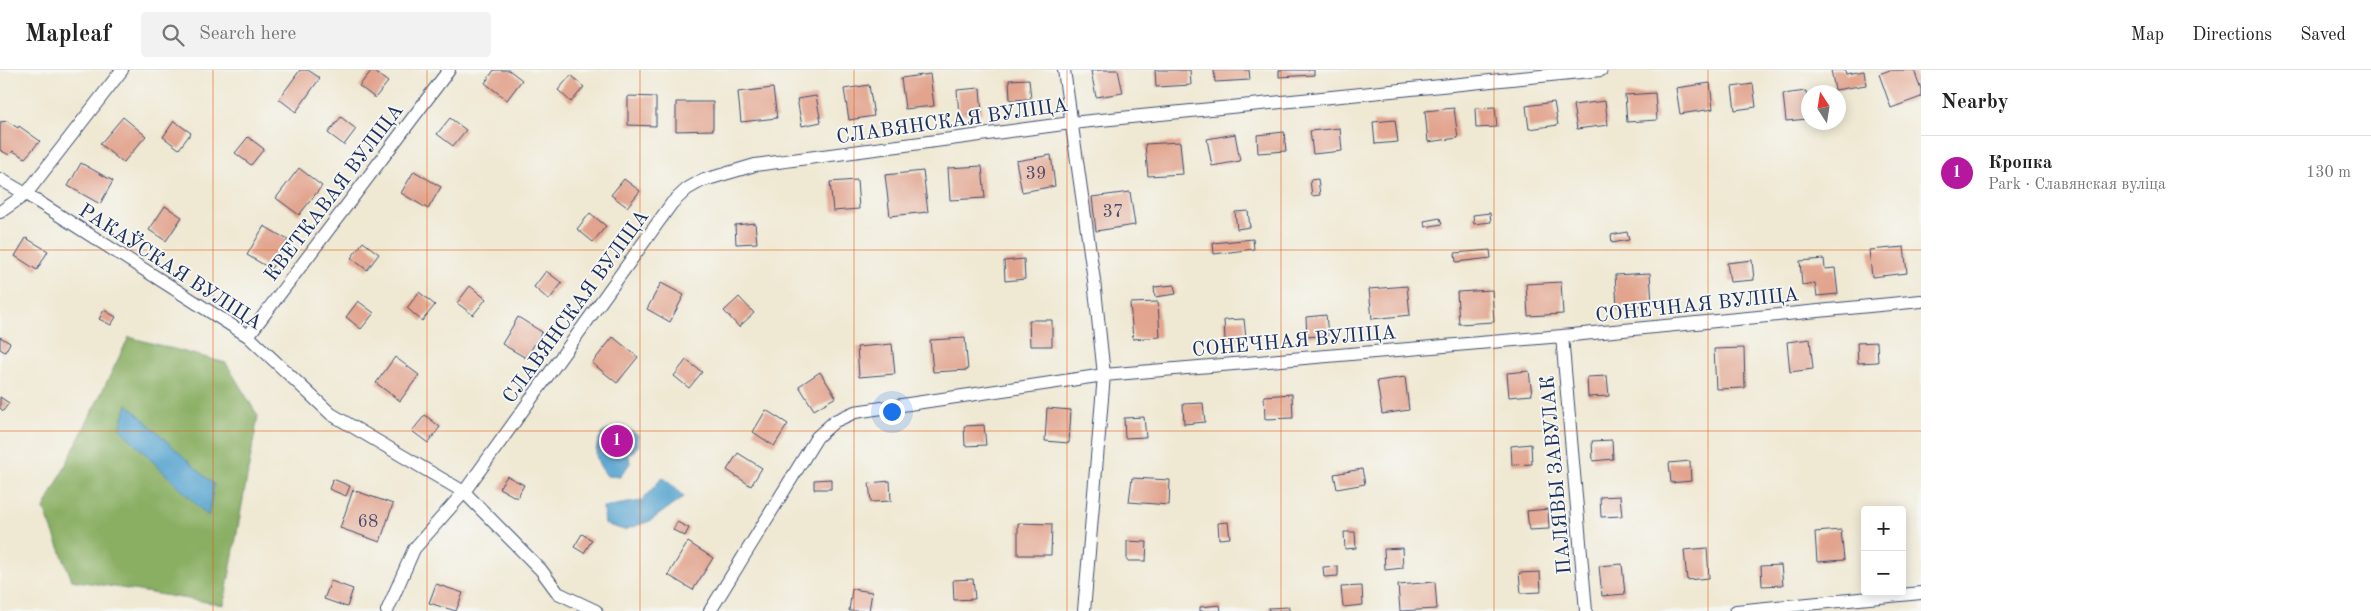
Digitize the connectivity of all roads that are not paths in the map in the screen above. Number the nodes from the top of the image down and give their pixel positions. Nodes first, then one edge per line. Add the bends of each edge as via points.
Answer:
1 (122, 70) edge
2 (449, 70) edge
3 (1064, 70) edge
4 (1601, 70) edge
5 (1071, 123) junction
6 (0, 180) edge
7 (26, 194) junction
8 (0, 212) edge
9 (1921, 301) edge
10 (248, 336) junction
11 (1562, 336) junction
12 (1104, 375) junction
13 (464, 492) junction
14 (1921, 593) edge
15 (387, 611) edge
16 (596, 611) edge
17 (710, 611) edge
18 (1084, 611) edge
19 (1586, 611) edge
20 (1736, 611) edge

1 - 7 street
2 - 10 street, КВЕТКАВАЯ ВУЛІЦА
3 - 5 street
4 - 5 street, СЛАВЯНСКАЯ ВУЛІЦА
5 - 12 street
5 - 13 street, СЛАВЯНСКАЯ ВУЛІЦА via 755,165 694,185 672,203
6 - 7 street, РАКАЎСКАЯ ВУЛІЦА
7 - 8 street
7 - 10 street, РАКАЎСКАЯ ВУЛІЦА
9 - 11 street, СОНЕЧНАЯ ВУЛІЦА
10 - 13 street, РАКАЎСКАЯ ВУЛІЦА via 331,414
11 - 12 street, СОНЕЧНАЯ ВУЛІЦА
11 - 19 street, ПАЛЯВЫ ЗАВУЛАК
12 - 17 street, СОНЕЧНАЯ ВУЛІЦА via 855,412 835,422 817,437
12 - 18 street
13 - 15 street, СЛАВЯНСКАЯ ВУЛІЦА via 414,549
13 - 16 street, РАКАЎСКАЯ ВУЛІЦА via 541,570 558,593
14 - 20 street

